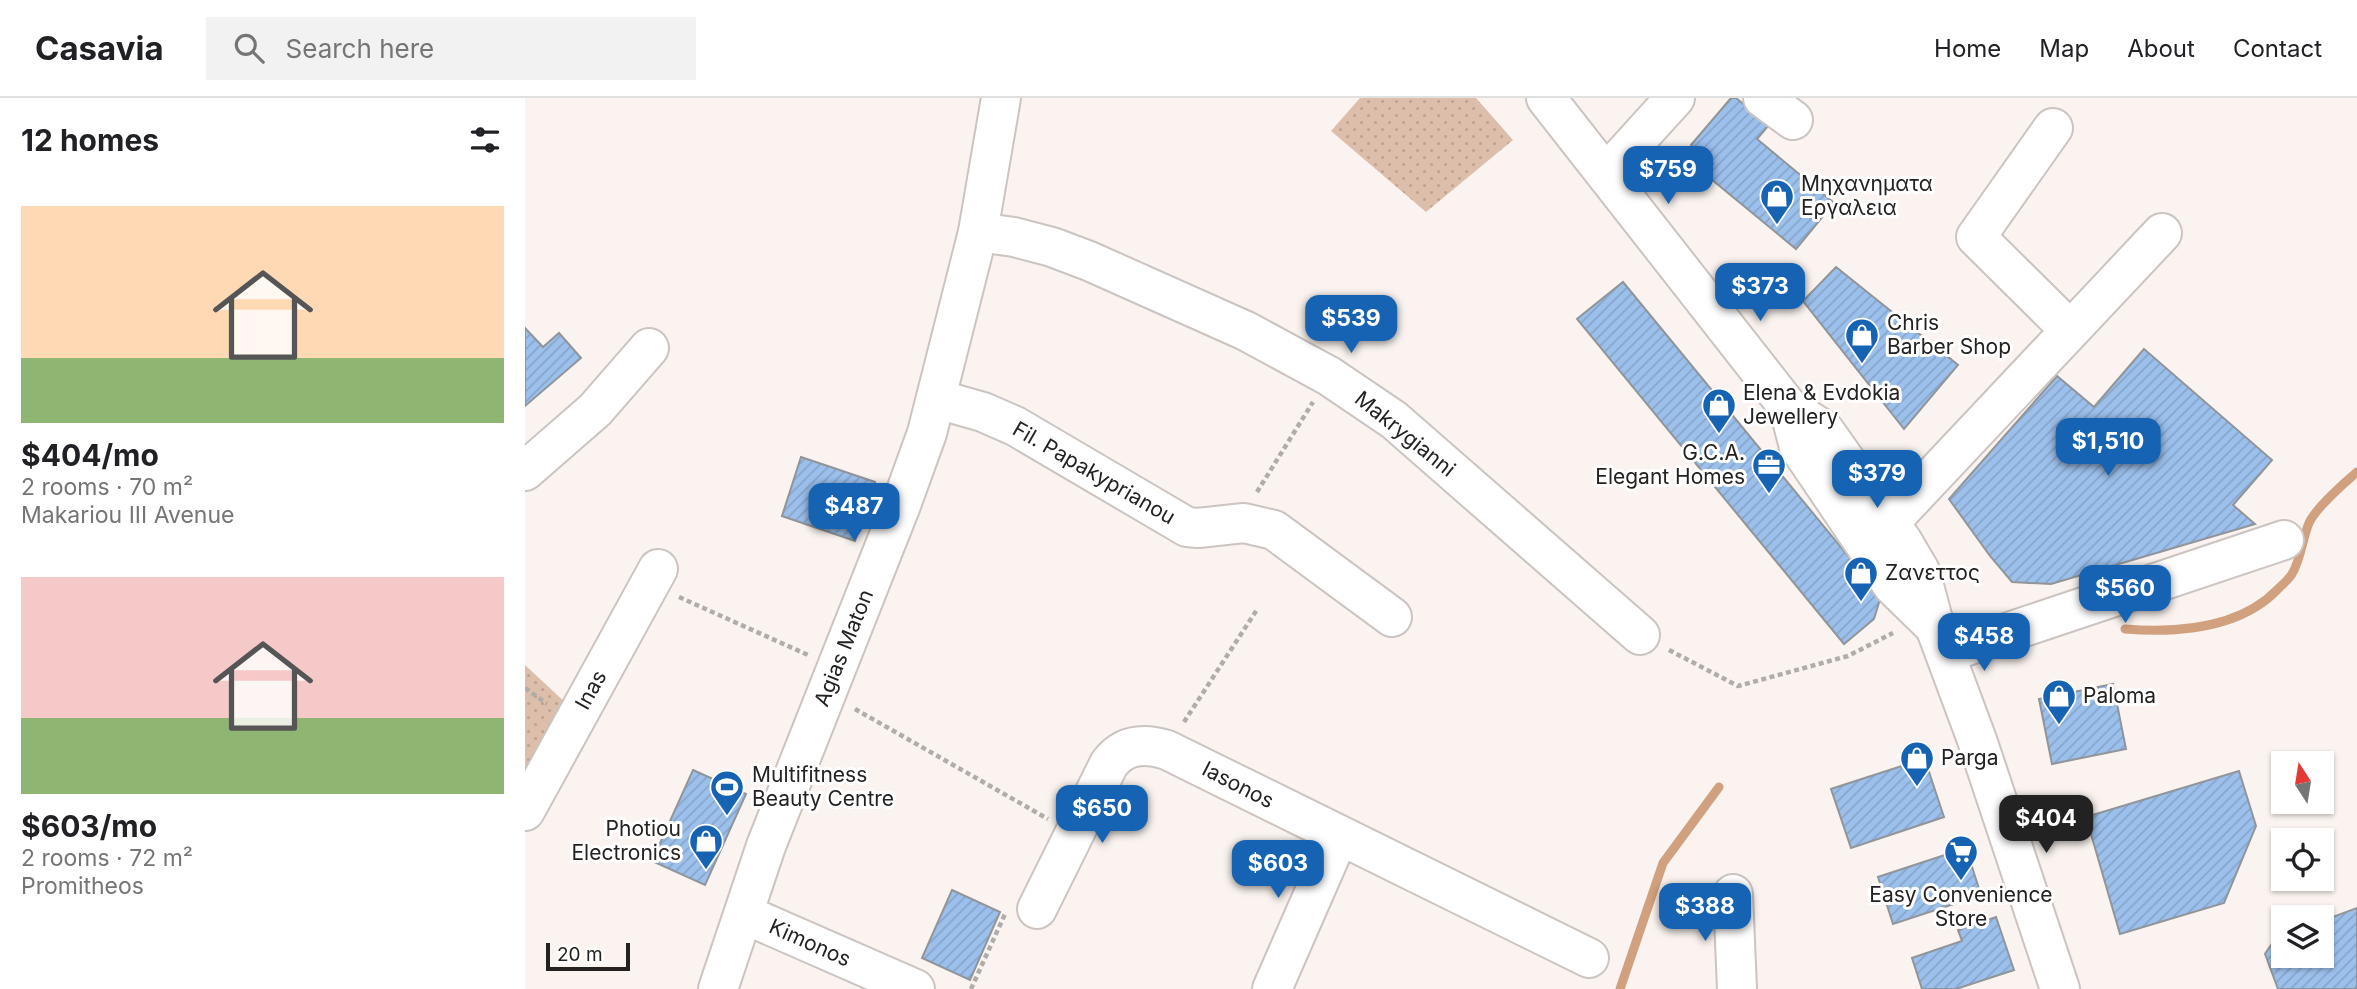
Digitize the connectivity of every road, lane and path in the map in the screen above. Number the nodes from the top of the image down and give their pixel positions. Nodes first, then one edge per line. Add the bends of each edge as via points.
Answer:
1 (1001, 98) edge
2 (1546, 98) edge
3 (1675, 98) edge
4 (2053, 128) dead end
5 (1606, 174) junction
6 (978, 232) junction
7 (2162, 233) dead end
8 (2070, 330) junction
9 (649, 348) dead end
10 (1329, 376) junction
11 (937, 399) junction
12 (1789, 408) junction
13 (525, 471) edge
14 (1238, 523) junction
15 (1889, 523) junction
16 (2284, 540) dead end
17 (653, 576) joint
18 (1258, 608) dead end
19 (1392, 617) dead end
20 (1935, 633) junction
21 (1640, 635) joint
22 (832, 680) junction
23 (1167, 750) junction
24 (525, 811) edge
25 (1075, 834) junction
26 (1339, 836) junction
27 (1733, 894) dead end
28 (1037, 909) joint
29 (744, 914) junction
30 (1589, 958) dead end
31 (718, 989) edge
32 (915, 989) edge
33 (971, 989) edge
34 (1272, 989) edge
35 (1737, 989) edge
36 (2060, 989) edge

1 - 6 street, Agias Maton
2 - 5 street
3 - 5 street
4 - 8 street via 1976,237
5 - 12 street
6 - 10 street, Makrygianni via 1014,237 1089,261 1246,331
6 - 11 street, Agias Maton
7 - 8 street
8 - 15 street
9 - 13 street via 595,410
10 - 14 path
10 - 21 street, Makrygianni via 1394,420
11 - 14 street, Fil. Papakyprianou via 1015,426 1187,527
11 - 22 street, Agias Maton via 914,473
12 - 15 street via 1824,430
12 - 20 street via 1799,447 1893,586
14 - 19 street, Fil. Papakyprianou via 1274,530
15 - 20 street via 1920,571
16 - 20 street
17 - 22 path
17 - 24 street, Inas
18 - 23 path
20 - 21 path via 1738,686
20 - 36 street
22 - 25 path
22 - 29 street, Agias Maton
23 - 25 street, Iasonos via 1140,746 1116,755
23 - 26 street, Iasonos
25 - 28 street, Iasonos
26 - 30 street, Iasonos
26 - 34 street
27 - 35 street
28 - 33 path via 1010,904
29 - 31 street, Agias Maton
29 - 32 street, Kimonos

